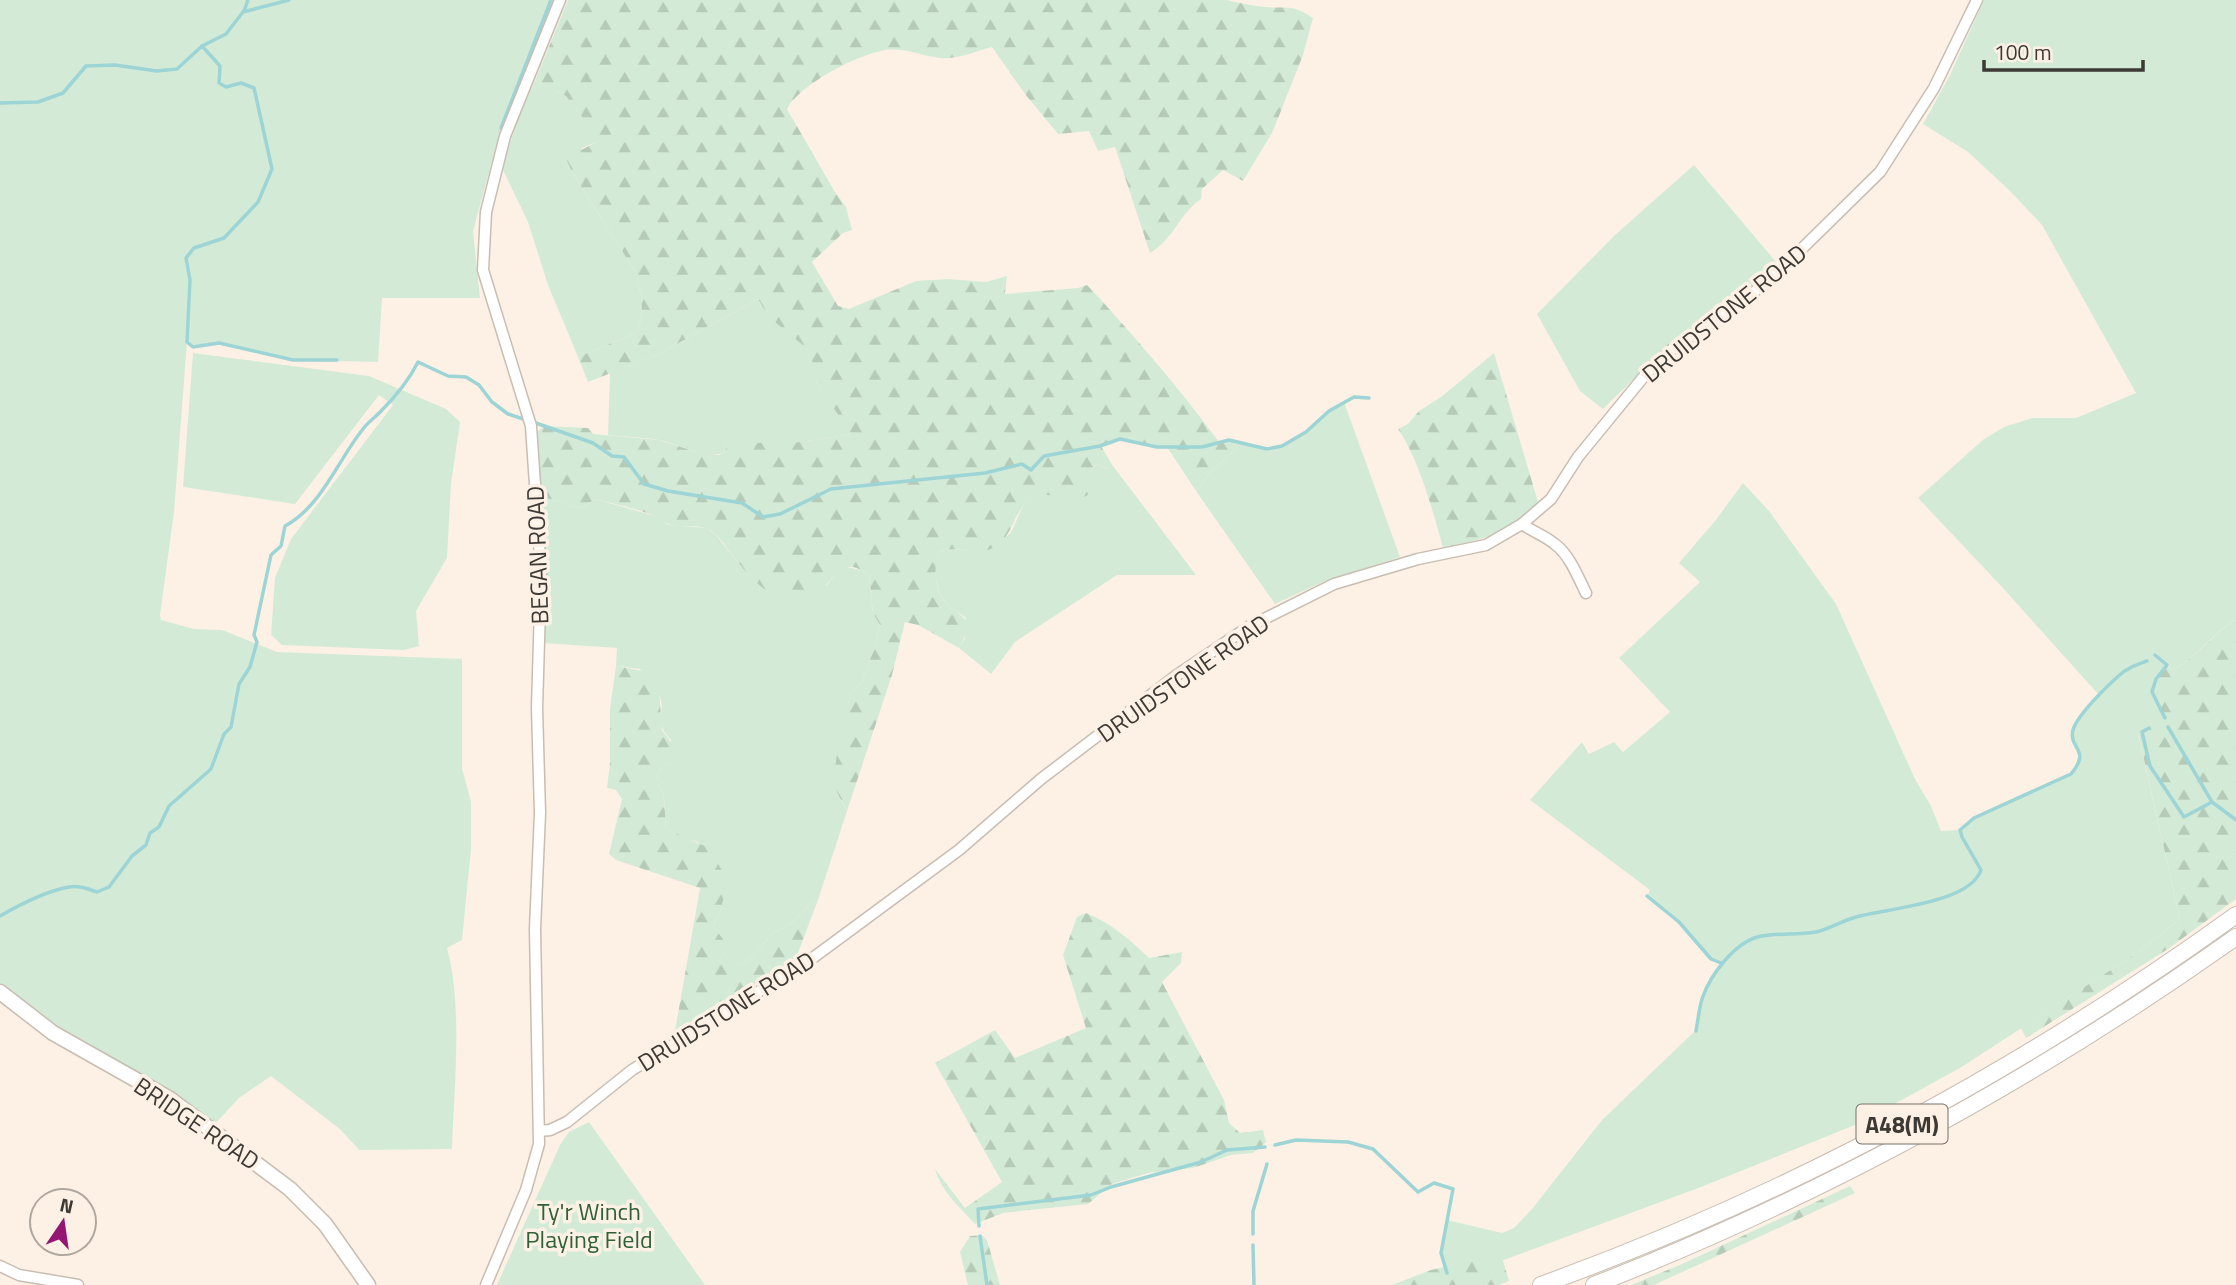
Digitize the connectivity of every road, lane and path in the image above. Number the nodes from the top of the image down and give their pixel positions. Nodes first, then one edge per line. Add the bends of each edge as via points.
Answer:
1 (560, 0) edge
2 (1977, 0) edge
3 (1522, 524) junction
4 (1586, 593) dead end
5 (2236, 915) edge
6 (2236, 937) edge
7 (0, 992) edge
8 (540, 1131) junction
9 (0, 1266) edge
10 (78, 1285) edge
11 (368, 1285) edge
12 (486, 1285) edge
13 (1541, 1285) edge
14 (1594, 1285) edge

1 - 8 street, BEGAN ROAD via 505,136 486,212 483,270 531,426 541,550 535,929
2 - 3 street, DRUIDSTONE ROAD via 1934,88 1880,172 1768,282 1650,369 1577,457 1551,499
3 - 4 street via 1556,544
3 - 8 street, DRUIDSTONE ROAD via 1486,545 1334,584 1250,626 1177,675 1041,779 960,850 810,960 632,1070 567,1122
5 - 13 highway, A48(M) via 2074,1024 1912,1119 1698,1222
6 - 14 highway, A48(M) via 2094,1033 1923,1134 1766,1212
7 - 11 main road, BRIDGE ROAD via 53,1033 170,1099 290,1189 320,1218
8 - 12 street via 526,1190
9 - 10 street via 19,1275

